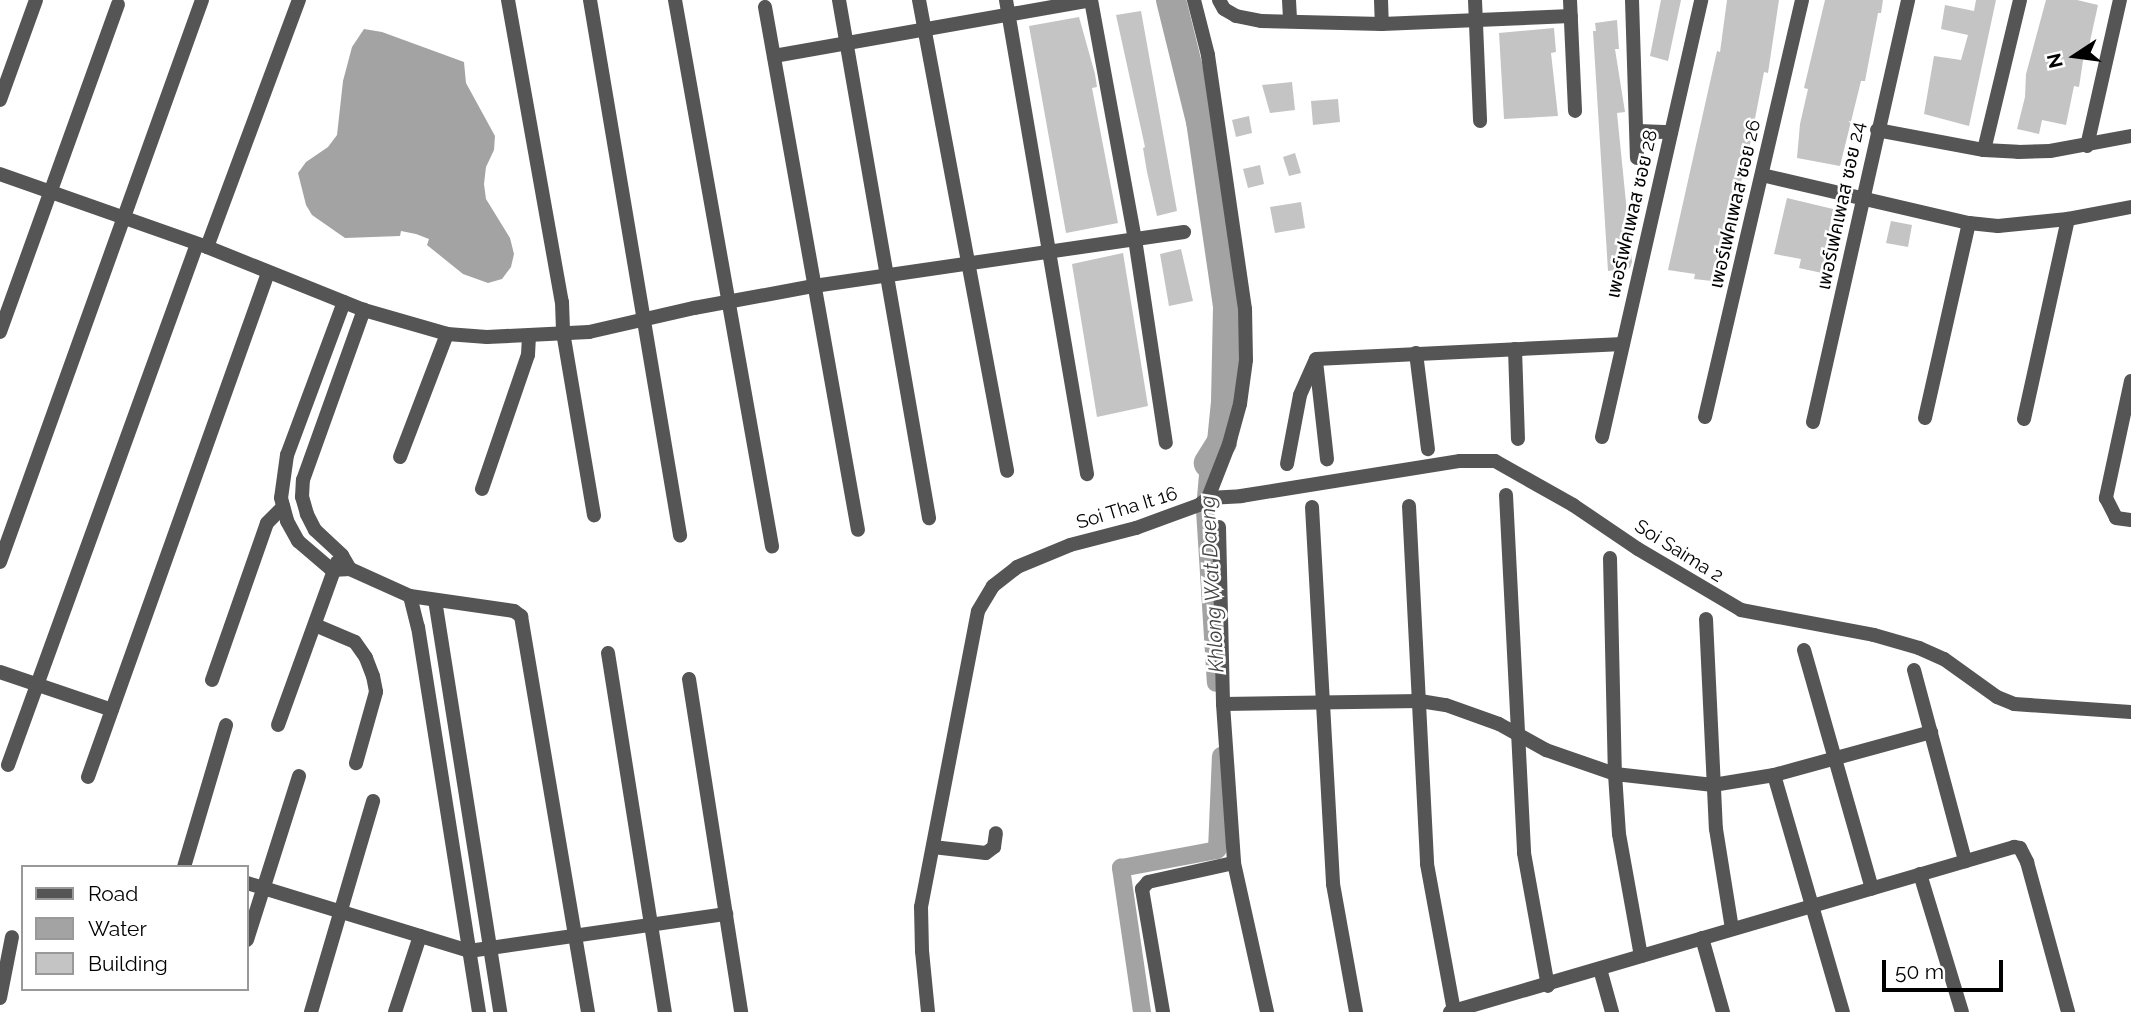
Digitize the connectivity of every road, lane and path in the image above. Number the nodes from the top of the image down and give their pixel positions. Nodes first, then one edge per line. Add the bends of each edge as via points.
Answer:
1 (36, 0) edge
2 (202, 0) edge
3 (299, 0) edge
4 (508, 0) edge
5 (590, 0) edge
6 (675, 0) edge
7 (839, 0) edge
8 (919, 0) edge
9 (1091, 0) edge
10 (1194, 0) edge
11 (1289, 0) edge
12 (1381, 0) edge
13 (1475, 0) edge
14 (1570, 0) edge
15 (1632, 0) edge
16 (1702, 0) edge
17 (1802, 0) edge
18 (1908, 0) edge
19 (2020, 0) edge
20 (2120, 0) edge
21 (118, 5) dead end
22 (1221, 5) edge
23 (765, 7) dead end
24 (1008, 7) edge
25 (1571, 16) junction
26 (1476, 21) junction
27 (1290, 22) junction
28 (1382, 24) junction
29 (925, 29) junction
30 (847, 44) junction
31 (774, 57) junction
32 (0, 100) edge
33 (1575, 111) dead end
34 (1479, 121) dead end
35 (1877, 130) junction
36 (1637, 131) junction
37 (1671, 132) junction
38 (2131, 136) edge
39 (2087, 146) junction
40 (1984, 150) junction
41 (1637, 158) dead end
42 (0, 174) edge
43 (1762, 175) junction
44 (51, 191) junction
45 (1863, 197) junction
46 (2131, 207) edge
47 (124, 216) junction
48 (2068, 219) junction
49 (1969, 223) junction
50 (1184, 232) dead end
51 (1135, 239) junction
52 (202, 246) junction
53 (1050, 252) junction
54 (968, 264) junction
55 (268, 273) junction
56 (887, 276) junction
57 (814, 286) junction
58 (344, 302) junction
59 (729, 303) junction
60 (364, 310) junction
61 (646, 319) junction
62 (0, 332) edge
63 (563, 332) junction
64 (447, 334) junction
65 (529, 336) junction
66 (1623, 344) junction
67 (1515, 349) junction
68 (1416, 353) junction
69 (1316, 359) junction
70 (2131, 381) edge
71 (1705, 417) dead end
72 (1925, 418) dead end
73 (2024, 419) dead end
74 (1813, 422) dead end
75 (1602, 437) dead end
76 (1518, 439) dead end
77 (1166, 443) dead end
78 (1428, 449) dead end
79 (400, 457) dead end
80 (1326, 459) dead end
81 (1287, 464) dead end
82 (1007, 471) dead end
83 (1087, 474) dead end
84 (482, 488) dead end
85 (1506, 495) dead end
86 (1208, 498) junction
87 (1409, 506) dead end
88 (283, 507) junction
89 (1312, 507) dead end
90 (594, 515) dead end
91 (929, 518) dead end
92 (2131, 520) edge
93 (1219, 527) dead end
94 (858, 530) dead end
95 (680, 535) dead end
96 (772, 546) dead end
97 (342, 555) junction
98 (1610, 558) dead end
99 (0, 562) edge
100 (332, 569) junction
101 (350, 569) junction
102 (410, 596) junction
103 (435, 600) junction
104 (1706, 619) dead end
105 (315, 625) junction
106 (1804, 650) dead end
107 (608, 653) dead end
108 (1914, 670) dead end
109 (0, 672) edge
110 (689, 679) dead end
111 (212, 680) dead end
112 (37, 685) junction
113 (1420, 701) junction
114 (1322, 702) junction
115 (1223, 704) junction
116 (112, 710) junction
117 (2131, 712) edge
118 (226, 725) dead end
119 (278, 725) dead end
120 (456, 727) junction
121 (434, 731) junction
122 (1931, 732) junction
123 (1516, 735) junction
124 (1835, 758) junction
125 (356, 763) dead end
126 (8, 765) dead end
127 (1615, 774) junction
128 (1774, 775) junction
129 (88, 776) dead end
130 (299, 776) dead end
131 (1713, 785) junction
132 (373, 801) dead end
133 (996, 833) dead end
134 (933, 847) junction
135 (1965, 861) junction
136 (1234, 863) junction
137 (188, 865) edge
138 (1920, 874) junction
139 (248, 883) edge
140 (263, 888) junction
141 (1872, 888) junction
142 (1812, 905) junction
143 (341, 912) junction
144 (726, 914) junction
145 (651, 925) junction
146 (1732, 929) junction
147 (420, 936) junction
148 (12, 937) dead end
149 (248, 937) edge
150 (576, 937) junction
151 (1702, 938) junction
152 (490, 949) junction
153 (469, 951) junction
154 (1641, 956) junction
155 (1600, 969) junction
156 (1548, 986) junction
157 (0, 998) edge
158 (1510, 1005) edge
159 (311, 1012) edge
160 (396, 1012) edge
161 (478, 1012) edge
162 (500, 1012) edge
163 (588, 1012) edge
164 (665, 1012) edge
165 (741, 1012) edge
166 (928, 1012) edge
167 (1163, 1012) edge
168 (1267, 1012) edge
169 (1356, 1012) edge
170 (1452, 1012) edge
171 (1612, 1012) edge
172 (1723, 1012) edge
173 (1843, 1012) edge
174 (1962, 1012) edge
175 (2068, 1012) edge

1 - 32 street
2 - 47 street
3 - 52 street
4 - 63 street via 562,302
5 - 61 street
6 - 59 street
7 - 30 street
8 - 29 street
9 - 24 street
9 - 51 street
10 - 86 street, Soi Tha It 16 via 1208,55 1245,309 1246,360 1240,404
11 - 27 street
12 - 28 street
13 - 26 street
14 - 25 street
15 - 36 street
16 - 37 street, เพอร์เฟคเพลส ซอย 28
17 - 43 street, เพอร์เฟคเพลส ซอย 26
18 - 35 street, เพอร์เฟคเพลส ซอย 24
19 - 40 street
20 - 39 street
21 - 44 street
22 - 27 street via 1237,16
23 - 31 street
24 - 29 street
24 - 53 street
25 - 26 street
25 - 33 street
26 - 28 street
26 - 34 street
27 - 28 street
29 - 30 street
29 - 54 street
30 - 31 street
30 - 56 street
31 - 57 street
35 - 40 street
35 - 45 street, เพอร์เฟคเพลส ซอย 24
36 - 37 street
36 - 41 street
37 - 66 street, เพอร์เฟคเพลส ซอย 28
38 - 39 street
39 - 40 street via 2050,152
42 - 44 street
43 - 45 street
43 - 71 street, เพอร์เฟคเพลส ซอย 26
44 - 47 street
44 - 62 street
45 - 49 street
45 - 74 street, เพอร์เฟคเพลส ซอย 24
46 - 48 street
47 - 52 street
47 - 99 street
48 - 49 street via 2020,225
48 - 73 street
49 - 72 street
50 - 51 street
51 - 53 street
51 - 77 street
52 - 55 street
52 - 112 street
53 - 54 street
53 - 83 street
54 - 56 street
54 - 82 street
55 - 58 street
55 - 116 street
56 - 57 street
56 - 91 street
57 - 59 street
57 - 94 street
58 - 60 street
58 - 88 street via 286,455
59 - 61 street
59 - 96 street
60 - 64 street
60 - 97 street via 303,480 302,498 315,530
61 - 63 street via 589,332
61 - 95 street
63 - 65 street
63 - 90 street
64 - 65 street
64 - 79 street
65 - 84 street via 528,355
66 - 67 street
66 - 75 street, เพอร์เฟคเพลส ซอย 28
67 - 68 street
67 - 76 street
68 - 69 street
68 - 78 street
69 - 80 street
69 - 81 street via 1300,395
70 - 92 street via 2106,498 2116,518
85 - 123 street
86 - 117 street, Soi Saima 2 via 1460,461 1495,461 1741,610 1919,648 2014,704
86 - 134 street, Soi Tha It 16 via 1136,528 1070,545 1017,567 993,586 978,611
87 - 113 street
88 - 100 street via 298,541
88 - 111 street via 267,523
89 - 114 street
93 - 115 street
97 - 100 street
97 - 101 street
98 - 127 street
100 - 101 street
100 - 105 street
101 - 102 street
102 - 103 street
102 - 121 street
103 - 120 street
103 - 150 street via 514,611 524,624
104 - 131 street
105 - 119 street
105 - 125 street via 355,642 373,676 376,692
106 - 124 street
107 - 145 street
108 - 122 street
109 - 112 street
110 - 144 street
112 - 116 street
112 - 126 street
113 - 114 street
113 - 123 street via 1471,712
113 - 170 street via 1427,864
114 - 115 street
114 - 169 street via 1333,884
115 - 136 street
116 - 129 street
118 - 137 street
120 - 121 street
120 - 152 street
121 - 153 street
122 - 124 street
122 - 135 street
123 - 127 street
123 - 156 street via 1527,874
124 - 128 street
124 - 141 street
127 - 131 street
127 - 154 street via 1626,879
128 - 131 street
128 - 142 street
130 - 140 street
131 - 146 street
132 - 143 street
133 - 134 street via 994,847 986,853
134 - 166 street, Soi Tha It 16 via 922,907
135 - 138 street
135 - 175 street via 2020,848
136 - 167 street via 1148,882 1142,889
136 - 168 street
138 - 141 street
138 - 174 street
139 - 140 street
140 - 143 street
140 - 149 street
141 - 142 street
142 - 146 street
142 - 173 street
143 - 147 street
143 - 159 street
144 - 145 street
144 - 165 street
145 - 150 street
145 - 164 street
146 - 151 street
147 - 153 street
147 - 160 street
148 - 157 street
150 - 152 street
150 - 163 street
151 - 154 street
151 - 172 street
152 - 153 street
152 - 162 street
153 - 161 street
154 - 155 street
155 - 156 street
155 - 171 street
156 - 158 street
158 - 170 street

